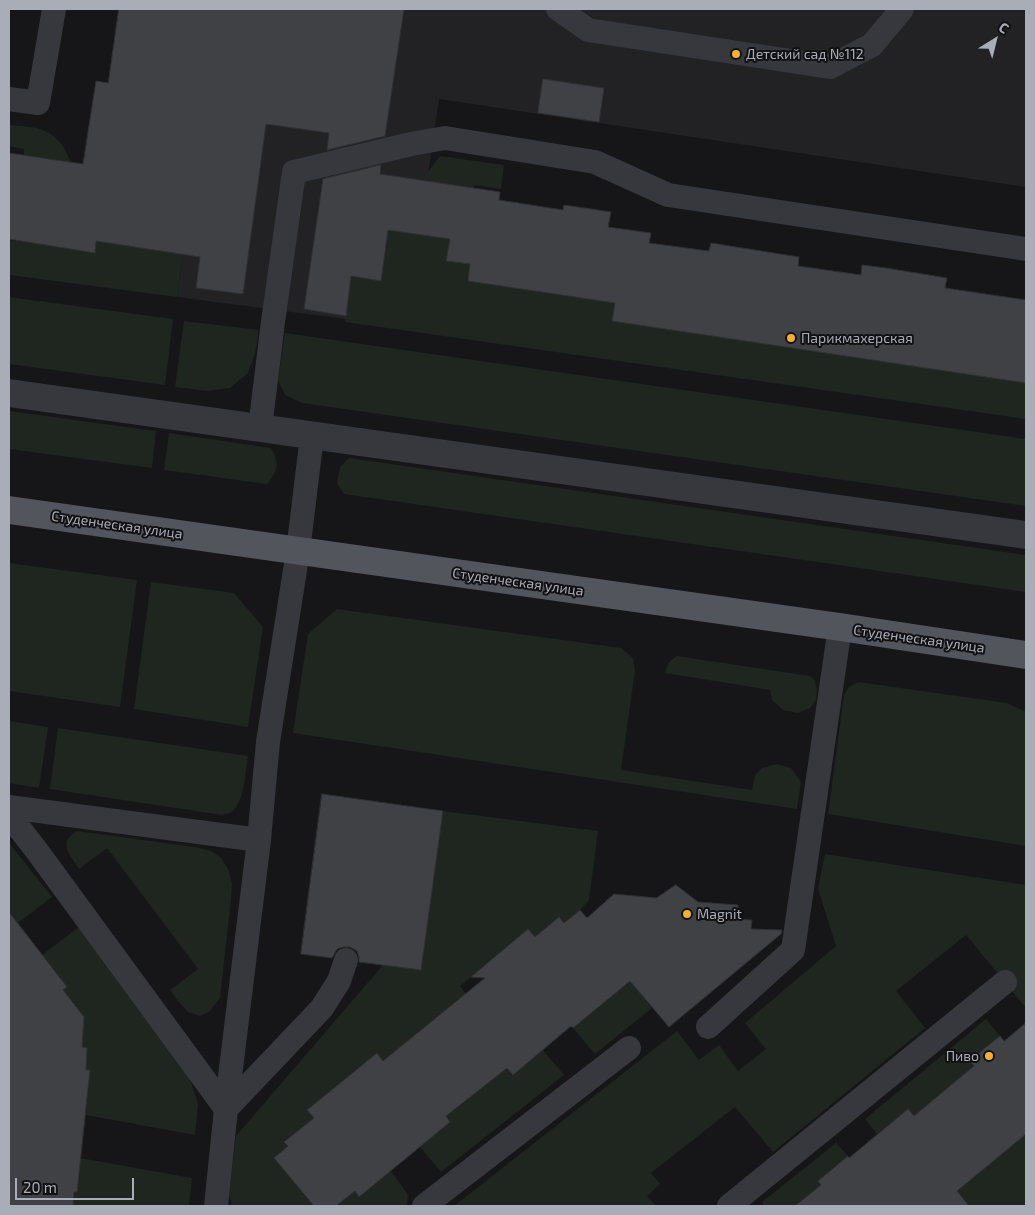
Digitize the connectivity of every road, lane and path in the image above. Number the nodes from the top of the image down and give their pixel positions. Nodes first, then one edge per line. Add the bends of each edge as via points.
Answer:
1 (54, 9) edge
2 (558, 9) edge
3 (902, 9) edge
4 (9, 99) edge
5 (1026, 249) edge
6 (9, 393) edge
7 (260, 428) junction
8 (312, 436) junction
9 (9, 510) edge
10 (1026, 535) edge
11 (298, 551) junction
12 (840, 627) junction
13 (1026, 655) edge
14 (9, 807) edge
15 (9, 815) edge
16 (259, 840) junction
17 (346, 960) dead end
18 (1005, 982) dead end
19 (708, 1027) dead end
20 (629, 1048) dead end
21 (226, 1109) junction
22 (216, 1206) edge
23 (424, 1206) edge
24 (729, 1206) edge

1 - 4 lane via 38,103
2 - 3 lane via 588,30 830,66 872,45
5 - 7 lane via 668,195 595,162 445,138 411,144 294,172
6 - 7 street
7 - 8 street
8 - 10 street
8 - 11 lane
9 - 11 main road, Студенческая улица
11 - 12 main road, Студенческая улица
11 - 16 lane via 268,742
12 - 13 main road, Студенческая улица
12 - 19 lane via 793,950
14 - 16 lane
15 - 21 lane
16 - 21 lane
17 - 21 lane via 340,981 322,1008
18 - 24 lane
20 - 23 lane
21 - 22 lane

